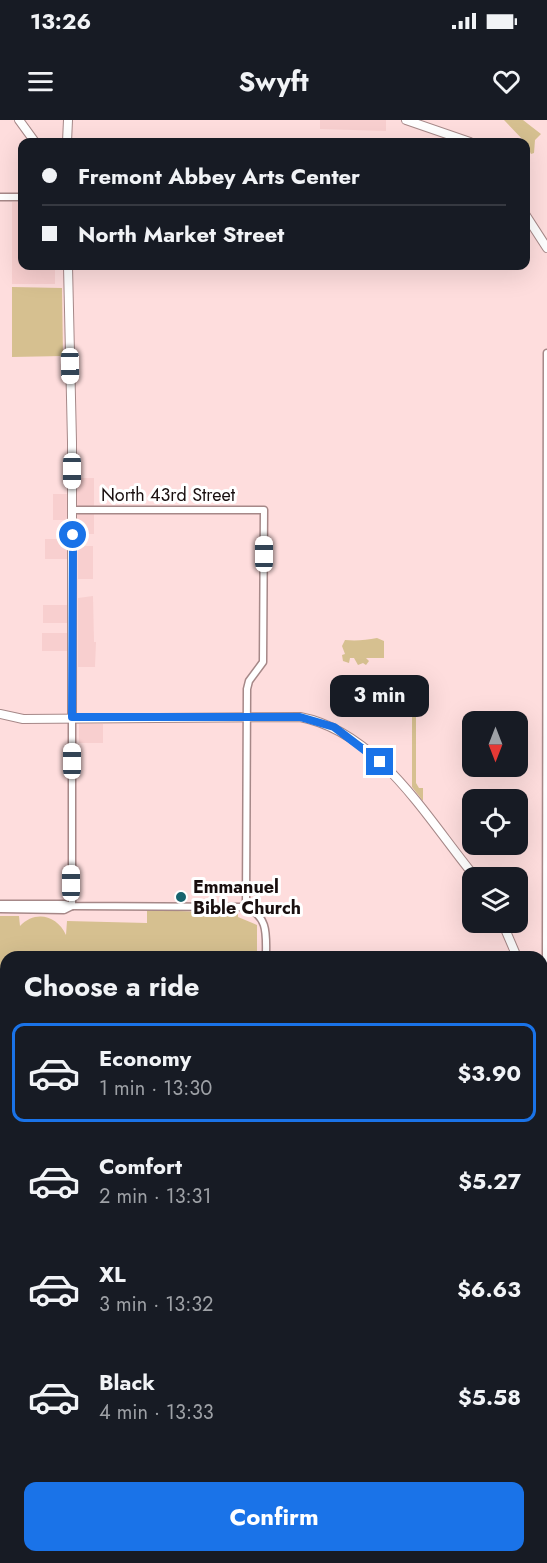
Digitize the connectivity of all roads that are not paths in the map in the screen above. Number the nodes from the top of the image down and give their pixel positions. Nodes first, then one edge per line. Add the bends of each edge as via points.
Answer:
1 (19, 120) edge
2 (68, 120) edge
3 (407, 120) edge
4 (32, 138) edge
5 (68, 138) edge
6 (458, 138) edge
7 (0, 197) edge
8 (18, 197) edge
9 (530, 222) edge
10 (547, 248) edge
11 (68, 270) edge
12 (547, 353) edge
13 (72, 510) junction
14 (0, 709) edge
15 (0, 714) edge
16 (56, 717) junction
17 (72, 717) junction
18 (247, 717) junction
19 (467, 867) edge
20 (0, 904) edge
21 (72, 906) junction
22 (246, 907) junction
23 (0, 909) edge
24 (507, 933) edge
25 (266, 951) edge
26 (514, 951) edge
27 (546, 951) edge

1 - 4 main road
2 - 5 main road
3 - 6 main road
7 - 8 street
9 - 10 main road
11 - 13 main road
12 - 27 street
13 - 17 main road
13 - 18 street, North 43rd Street via 264,510 263,662 248,684
14 - 16 main road
15 - 16 main road
16 - 17 main road
17 - 18 main road
17 - 21 street
18 - 19 main road via 300,717 334,727 388,769
18 - 22 street
20 - 21 street
21 - 22 street
21 - 23 street via 64,910
22 - 25 street via 265,924
24 - 26 main road

